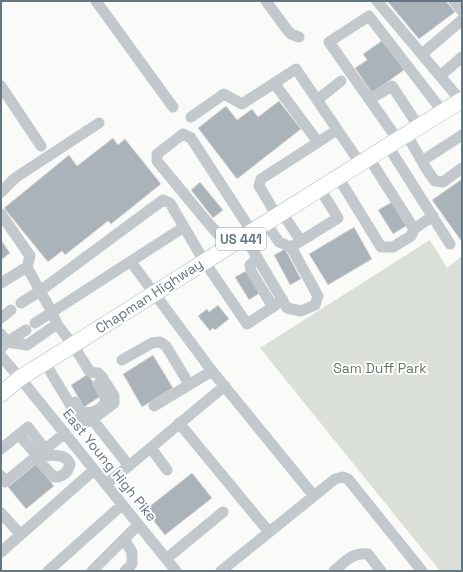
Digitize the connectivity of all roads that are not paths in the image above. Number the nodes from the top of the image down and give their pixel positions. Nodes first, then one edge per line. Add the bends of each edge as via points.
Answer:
1 (96, 1) edge
2 (266, 1) edge
3 (377, 1) edge
4 (454, 1) edge
5 (462, 11) edge
6 (462, 20) edge
7 (299, 37) dead end
8 (422, 54) junction
9 (462, 57) edge
10 (440, 76) junction
11 (341, 82) dead end
12 (274, 83) junction
13 (1, 86) edge
14 (370, 99) junction
15 (317, 100) junction
16 (461, 100) edge
17 (173, 107) dead end
18 (443, 112) junction
19 (191, 116) dead end
20 (99, 123) dead end
21 (337, 130) junction
22 (462, 135) edge
23 (403, 137) junction
24 (318, 142) junction
25 (41, 146) dead end
26 (364, 161) junction
27 (422, 161) junction
28 (462, 168) edge
29 (338, 177) junction
30 (320, 189) junction
31 (1, 192) edge
32 (1, 215) edge
33 (433, 216) junction
34 (275, 217) junction
35 (184, 227) junction
36 (414, 229) junction
37 (248, 234) junction
38 (301, 241) junction
39 (450, 244) dead end
40 (229, 246) junction
41 (291, 248) junction
42 (258, 258) junction
43 (204, 261) junction
44 (131, 262) junction
45 (28, 267) junction
46 (1, 282) edge
47 (40, 291) junction
48 (155, 294) junction
49 (283, 300) junction
50 (21, 303) dead end
51 (273, 307) junction
52 (11, 310) dead end
53 (52, 312) junction
54 (1, 318) edge
55 (35, 323) dead end
56 (57, 324) junction
57 (26, 330) dead end
58 (3, 341) edge
59 (73, 345) junction
60 (1, 356) edge
61 (122, 360) dead end
62 (45, 363) junction
63 (212, 371) junction
64 (90, 372) junction
65 (20, 378) junction
66 (189, 384) junction
67 (225, 386) junction
68 (61, 388) junction
69 (1, 394) edge
70 (154, 406) dead end
71 (92, 419) junction
72 (179, 423) junction
73 (65, 433) junction
74 (151, 448) junction
75 (1, 449) edge
76 (39, 454) junction
77 (129, 466) junction
78 (94, 470) junction
79 (167, 470) dead end
80 (1, 476) edge
81 (106, 484) junction
82 (314, 496) junction
83 (122, 505) junction
84 (223, 512) dead end
85 (2, 517) edge
86 (138, 525) junction
87 (269, 532) junction
88 (20, 534) junction
89 (124, 539) junction
90 (1, 552) edge
91 (166, 559) junction
92 (338, 570) edge
93 (48, 571) edge
94 (92, 571) edge
95 (125, 571) edge
96 (176, 571) edge
97 (221, 571) edge
98 (381, 571) edge
99 (422, 571) edge

1 - 17 street
2 - 7 street via 288,31
3 - 8 street
4 - 5 street
6 - 8 street
8 - 10 street
9 - 10 street
10 - 16 street
11 - 15 street
12 - 15 street via 296,69
12 - 19 street via 242,104 224,94
12 - 24 street
13 - 25 street
14 - 18 street via 329,42 369,16
14 - 23 street
14 - 23 street via 392,86
15 - 21 street
16 - 18 highway, Chapman Highway / US 441
18 - 23 highway, Chapman Highway / US 441
20 - 31 street via 15,178
21 - 24 street
21 - 26 street
22 - 27 street
23 - 26 highway, Chapman Highway / US 441
23 - 27 street
23 - 33 street
24 - 34 street via 261,179 259,186
26 - 29 highway, Chapman Highway / US 441
26 - 36 street
27 - 28 street via 438,182 443,182
29 - 30 highway, Chapman Highway / US 441
29 - 36 street via 381,247 393,248 411,236
30 - 34 highway, Chapman Highway / US 441
30 - 38 street via 338,218
32 - 45 street via 30,256
33 - 36 street
33 - 39 street
34 - 37 highway, Chapman Highway / US 441
34 - 38 street
34 - 41 street via 279,242
35 - 43 street
35 - 44 street
35 - 47 street via 170,203 163,200
37 - 40 highway, Chapman Highway / US 441
37 - 40 street via 191,138 182,134 157,154 157,161
37 - 42 street
38 - 41 street
40 - 43 highway, Chapman Highway / US 441
41 - 49 street via 318,296 315,305 301,311 287,308
42 - 49 street
42 - 51 street via 250,265 251,271
43 - 48 highway, Chapman Highway / US 441
43 - 51 street via 247,324
44 - 48 street
44 - 53 street
45 - 46 street
45 - 47 street
47 - 50 street
47 - 53 street
48 - 59 highway, Chapman Highway / US 441
48 - 63 street
49 - 51 street
52 - 54 street
53 - 55 street
53 - 56 street
56 - 58 street via 27,345
56 - 59 street
57 - 58 street
59 - 62 highway, Chapman Highway / US 441
59 - 64 street
60 - 65 street, East Young High Pike
61 - 66 street via 152,343 160,342 166,346
62 - 65 highway, Chapman Highway / US 441
62 - 68 street
63 - 66 street
63 - 67 street
64 - 68 street via 106,396 105,403 100,409 86,413 80,411 68,391
64 - 71 street via 98,373 102,377 114,396 114,403
65 - 69 highway, Chapman Highway / US 441
65 - 73 street, East Young High Pike
66 - 70 street
67 - 72 street
67 - 82 street
68 - 71 street via 79,419 85,422
71 - 77 street
72 - 74 street
72 - 87 street
73 - 76 street
73 - 78 street, East Young High Pike
74 - 77 street
74 - 79 street
75 - 76 street via 24,430
76 - 80 street via 5,482
77 - 81 street
78 - 81 street, East Young High Pike
78 - 88 street
81 - 83 street, East Young High Pike
82 - 87 street
82 - 99 street via 335,479 348,479
83 - 86 street, East Young High Pike
83 - 93 street
84 - 91 street
85 - 88 street
86 - 89 street
86 - 91 street, East Young High Pike
87 - 97 street
88 - 90 street
89 - 94 street
89 - 95 street via 132,552 132,564
91 - 96 street, East Young High Pike
92 - 98 street via 355,554 362,553 368,554

